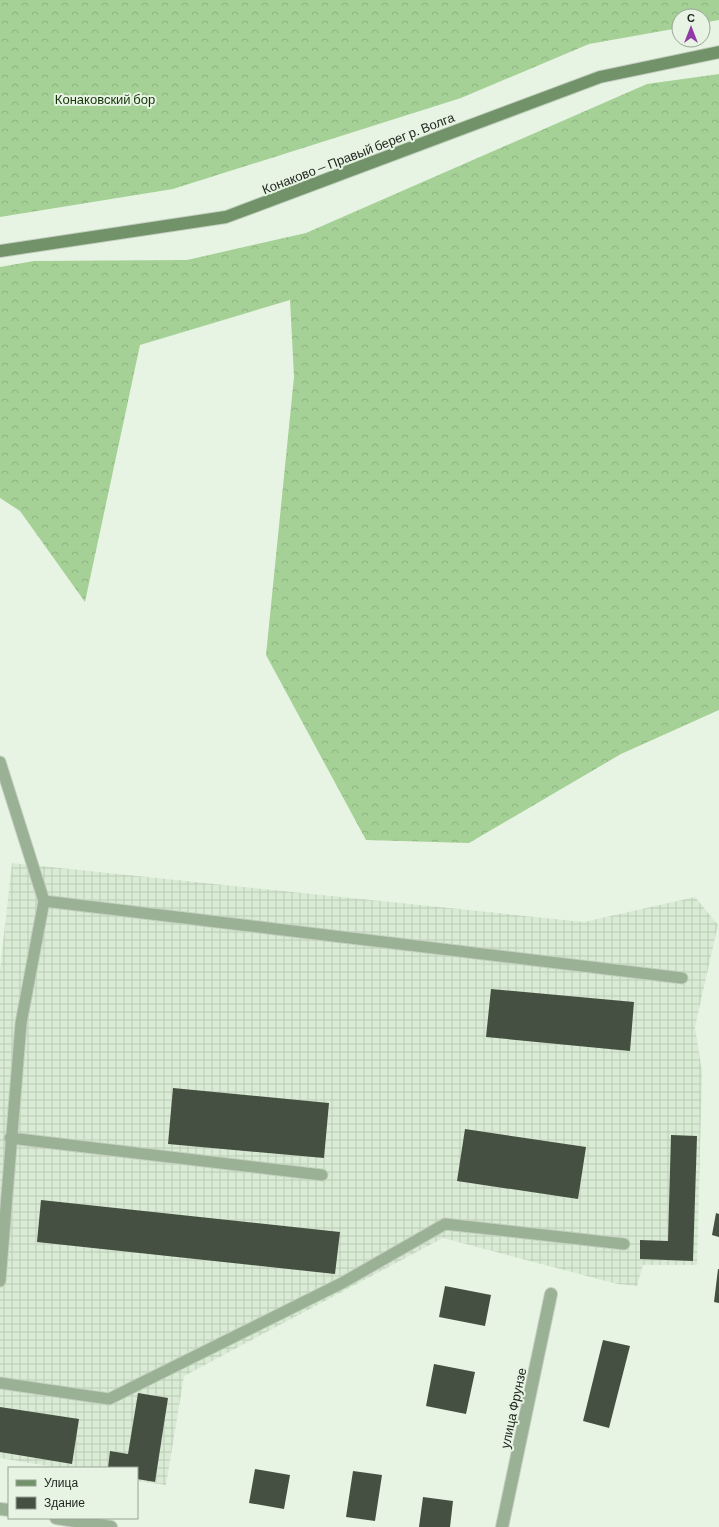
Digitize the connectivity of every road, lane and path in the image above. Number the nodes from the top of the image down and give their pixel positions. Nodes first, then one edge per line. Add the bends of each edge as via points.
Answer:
1 (719, 52) edge
2 (0, 251) edge
3 (0, 762) edge
4 (44, 901) junction
5 (682, 978) dead end
6 (10, 1138) junction
7 (322, 1175) dead end
8 (624, 1244) dead end
9 (0, 1282) edge
10 (551, 1294) dead end
11 (0, 1382) edge
12 (62, 1519) edge
13 (111, 1527) edge
14 (502, 1527) edge

1 - 2 street, Конаково — Правый берег р. Волга via 600,77 226,217
3 - 4 lane
4 - 5 lane
4 - 6 lane via 21,1023
6 - 7 lane
6 - 9 lane
8 - 11 lane via 445,1224 342,1283 109,1399
10 - 14 street, улица Фрунзе
12 - 13 street

